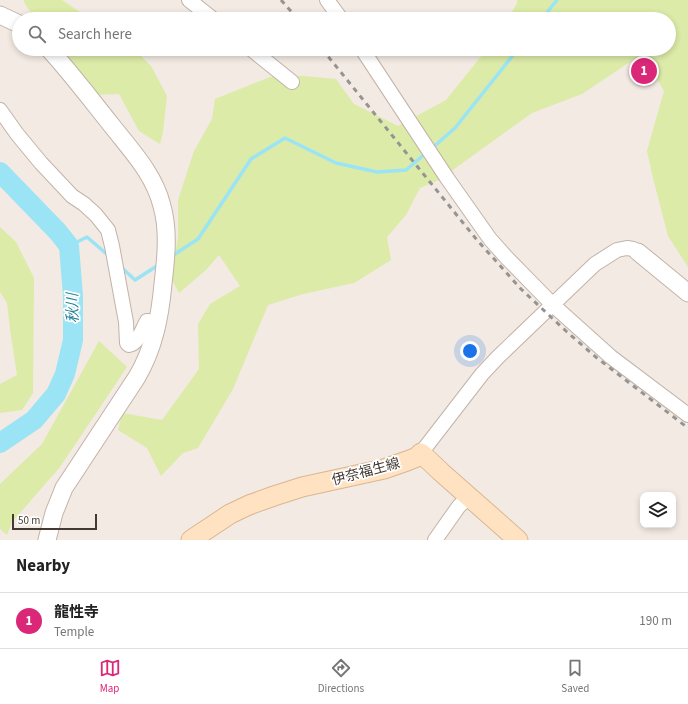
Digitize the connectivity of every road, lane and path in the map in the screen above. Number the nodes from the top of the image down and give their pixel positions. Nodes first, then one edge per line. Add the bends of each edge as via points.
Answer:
1 (189, 0) edge
2 (326, 0) edge
3 (204, 12) edge
4 (336, 12) edge
5 (0, 15) edge
6 (12, 21) edge
7 (55, 56) edge
8 (260, 56) edge
9 (367, 56) edge
10 (292, 82) dead end
11 (0, 110) edge
12 (638, 252) joint
13 (688, 293) edge
14 (553, 305) junction
15 (158, 322) junction
16 (688, 415) edge
17 (421, 453) junction
18 (469, 497) junction
19 (47, 540) edge
20 (191, 540) edge
21 (435, 540) edge
22 (518, 540) edge

1 - 3 street
2 - 4 street
5 - 6 street
7 - 15 street via 151,177 159,196 165,223 166,244
8 - 10 street
9 - 14 street via 490,239
11 - 15 street via 41,163 72,196 96,215 108,230 126,322 127,343 129,345 137,341 148,321
12 - 13 street
12 - 14 street via 627,248 617,250 595,264
14 - 16 street via 611,357
14 - 17 street via 482,374
15 - 19 street via 152,345 142,367 64,488
17 - 18 main road
17 - 20 main road, 伊奈福生線 via 384,469 302,488 255,503 230,514
18 - 21 street via 459,506
18 - 22 main road

